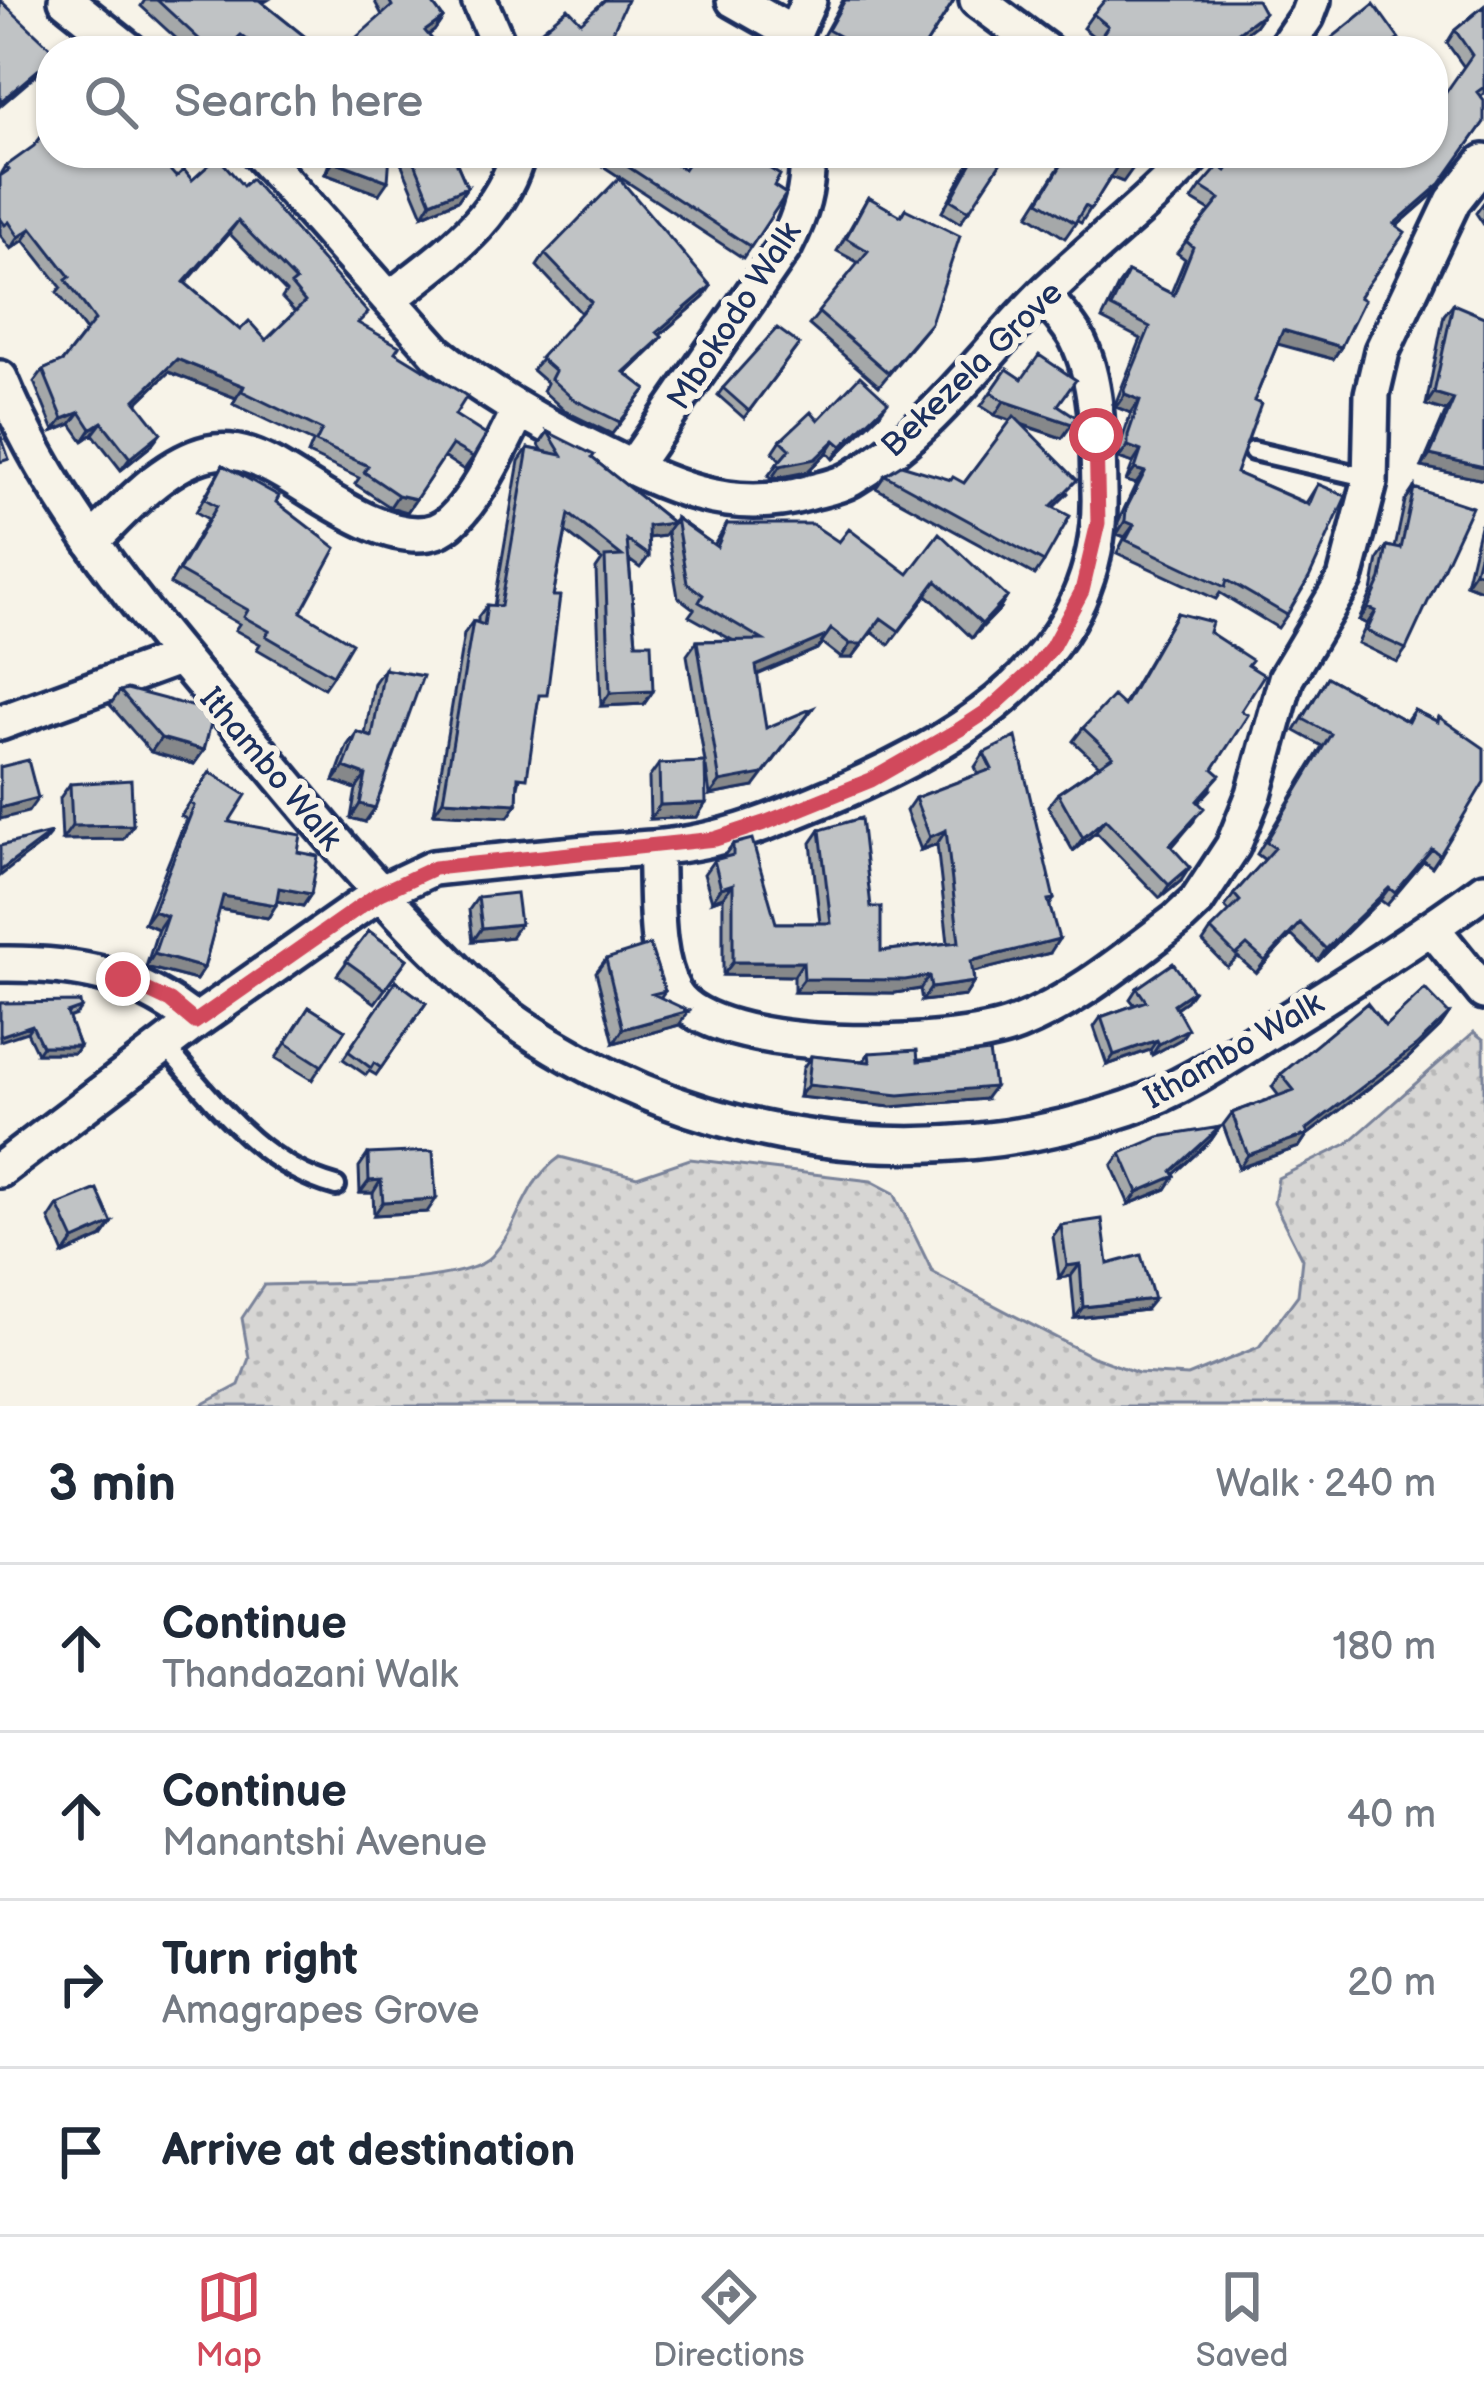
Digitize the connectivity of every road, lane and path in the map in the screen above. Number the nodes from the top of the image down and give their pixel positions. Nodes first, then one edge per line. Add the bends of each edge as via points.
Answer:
1 (66, 0) edge
2 (479, 0) edge
3 (734, 0) edge
4 (809, 0) edge
5 (976, 0) edge
6 (1313, 0) edge
7 (111, 36) edge
8 (495, 36) edge
9 (785, 36) edge
10 (795, 36) edge
11 (1025, 36) edge
12 (1293, 36) edge
13 (1484, 162) edge
14 (273, 168) edge
15 (513, 168) edge
16 (807, 168) edge
17 (1180, 168) edge
18 (1043, 296) junction
19 (391, 298) junction
20 (0, 377) edge
21 (518, 412) junction
22 (1253, 451) edge
23 (632, 468) junction
24 (1370, 478) junction
25 (93, 540) junction
26 (178, 658) junction
27 (0, 723) edge
28 (656, 848) junction
29 (1484, 890) edge
30 (378, 894) junction
31 (1432, 928) junction
32 (0, 964) edge
33 (1484, 992) edge
34 (195, 1022) junction
35 (164, 1045) junction
36 (0, 1170) edge
37 (336, 1186) dead end

1 - 7 street
2 - 8 street
3 - 9 street
4 - 10 street
5 - 11 street
6 - 12 street
13 - 24 street via 1438,229 1382,351
14 - 19 street, Bekezela Grove
15 - 19 street via 472,232
16 - 23 street, Mbokodo Walk via 785,246
17 - 18 street, Bekezela Grove
18 - 23 street, Bekezela Grove via 944,404 848,481 788,500 730,502
18 - 28 street via 1084,358 1098,466 1089,569 1052,647 989,710 871,780 715,839
19 - 21 street, Bekezela Grove via 436,352
20 - 25 street, Ithambo Walk via 45,472
21 - 23 street, Bekezela Grove
21 - 25 street via 456,516 431,532 374,524 259,459 222,452 170,472
22 - 24 lane
24 - 28 street via 1345,579 1286,678 1254,794 1216,877 1178,920 1041,1013 979,1035 878,1041 760,1036 700,1017 674,992 666,971
25 - 26 street, Ithambo Walk
26 - 27 street
26 - 30 street, Ithambo Walk
28 - 30 street via 434,868
29 - 31 street, Ithambo Walk
30 - 31 street, Ithambo Walk via 518,1024 641,1090 759,1130 927,1147 996,1142 1133,1107 1208,1070
30 - 34 street
31 - 33 street
32 - 34 street via 123,979
34 - 35 street
35 - 36 street
35 - 37 lane via 269,1157

